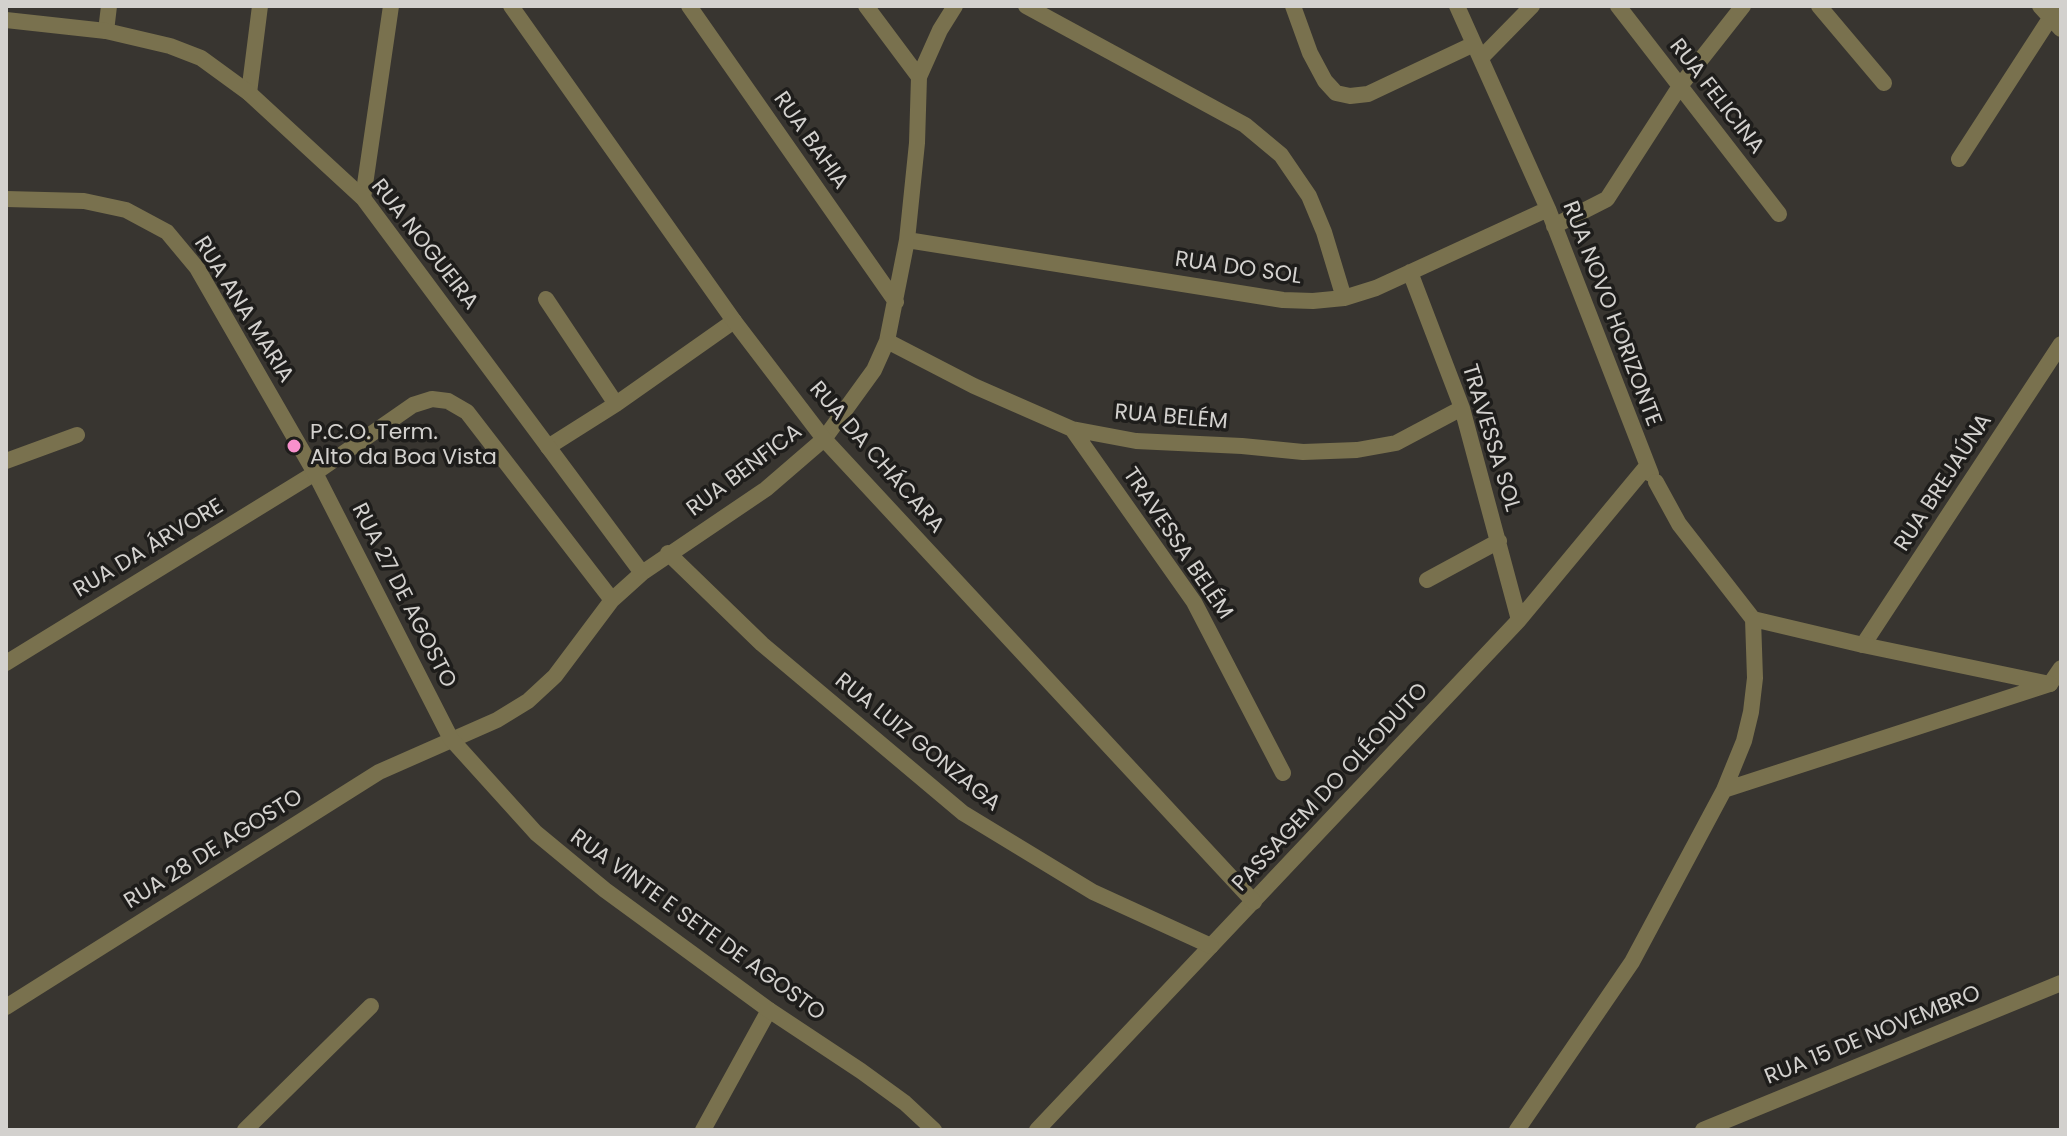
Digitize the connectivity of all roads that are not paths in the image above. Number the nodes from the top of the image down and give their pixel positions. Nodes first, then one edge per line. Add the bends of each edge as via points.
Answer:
1 (109, 6) edge
2 (260, 6) edge
3 (391, 6) edge
4 (511, 6) edge
5 (689, 6) edge
6 (866, 6) edge
7 (955, 6) edge
8 (1026, 6) edge
9 (1293, 6) edge
10 (1457, 6) edge
11 (1532, 6) edge
12 (1618, 6) edge
13 (1743, 6) edge
14 (1819, 6) edge
15 (2053, 14) edge
16 (6, 20) edge
17 (106, 31) junction
18 (1478, 51) junction
19 (919, 77) junction
20 (1884, 83) dead end
21 (1680, 86) junction
22 (249, 93) junction
23 (1959, 159) dead end
24 (363, 198) junction
25 (6, 199) edge
26 (1548, 209) junction
27 (1779, 214) dead end
28 (1554, 226) junction
29 (907, 240) junction
30 (1410, 272) junction
31 (1344, 298) junction
32 (546, 299) dead end
33 (896, 302) junction
34 (734, 321) junction
35 (887, 341) junction
36 (2061, 344) edge
37 (616, 404) junction
38 (1462, 408) junction
39 (1072, 429) junction
40 (77, 435) dead end
41 (824, 439) junction
42 (548, 447) junction
43 (6, 461) edge
44 (1646, 467) junction
45 (315, 473) junction
46 (1499, 541) junction
47 (668, 553) junction
48 (642, 573) junction
49 (1427, 580) dead end
50 (612, 600) junction
51 (1753, 619) junction
52 (1519, 620) junction
53 (1863, 645) junction
54 (8, 657) edge
55 (2061, 668) edge
56 (2056, 683) edge
57 (451, 739) junction
58 (1283, 773) dead end
59 (1724, 790) junction
60 (1254, 902) junction
61 (1211, 946) junction
62 (2061, 983) edge
63 (371, 1006) dead end
64 (6, 1007) edge
65 (769, 1010) junction
66 (245, 1130) edge
67 (703, 1130) edge
68 (934, 1130) edge
69 (1037, 1130) edge
70 (1517, 1130) edge
71 (1703, 1130) edge

1 - 17 street
2 - 22 street
3 - 24 street
4 - 34 street, RUA DA CHÁCARA
5 - 33 street, RUA BAHIA
6 - 19 street
7 - 19 street, RUA BENFICA
8 - 31 street via 1245,125 1281,155 1309,196
9 - 18 street via 1310,53 1336,93 1368,94
10 - 18 street, RUA NOVO HORIZONTE
11 - 18 street
12 - 21 street, RUA FELICINA
13 - 21 street
14 - 20 street
15 - 23 street
16 - 17 street, RUA NOGUEIRA
17 - 22 street, RUA NOGUEIRA via 201,58
18 - 26 street, RUA NOVO HORIZONTE
19 - 29 street, RUA BENFICA
21 - 27 street, RUA FELICINA
21 - 28 street via 1607,199
22 - 24 street, RUA NOGUEIRA
24 - 42 street, RUA NOGUEIRA
25 - 45 street, RUA ANA MARIA via 84,201 126,210 167,232 197,268
26 - 28 street, RUA NOVO HORIZONTE
26 - 30 street, RUA DO SOL
28 - 44 street, RUA NOVO HORIZONTE
29 - 31 street, RUA DO SOL via 1283,300
29 - 33 street, RUA BENFICA
30 - 31 street, RUA DO SOL
30 - 38 street, TRAVESSA SOL
32 - 37 street
33 - 35 street, RUA BENFICA
34 - 37 street
34 - 41 street, RUA DA CHÁCARA
35 - 39 street, RUA BELÉM
35 - 41 street, RUA BENFICA via 874,370
36 - 53 street, RUA BREJAÚNA
37 - 42 street
38 - 39 street, RUA BELÉM via 1396,443 1357,450 1303,452 1136,441
38 - 46 street, TRAVESSA SOL
39 - 58 street, TRAVESSA BELÉM via 1194,602
40 - 43 street
41 - 47 street, RUA BENFICA via 766,489
41 - 60 street, RUA DA CHÁCARA
42 - 48 street, RUA NOGUEIRA
44 - 51 street, RUA NOVO HORIZONTE via 1679,524
44 - 52 street, PASSAGEM DO OLÉODUTO
45 - 50 street via 413,405 448,401 467,412
45 - 54 street, RUA DA ÁRVORE
45 - 57 street, RUA 27 DE AGOSTO
46 - 49 street
46 - 52 street, TRAVESSA SOL
47 - 48 street, RUA BENFICA
47 - 61 street, RUA LUIZ GONZAGA via 762,644 963,813 1093,892
48 - 50 street, RUA BENFICA
50 - 57 street, RUA BENFICA via 555,676 528,701
51 - 53 street
51 - 59 street via 1751,712
52 - 60 street, PASSAGEM DO OLÉODUTO
53 - 56 street
55 - 56 street
56 - 59 street
57 - 64 street, RUA 28 DE AGOSTO via 379,772
57 - 65 street, RUA VINTE E SETE DE AGOSTO via 536,833
59 - 70 street via 1632,962
60 - 61 street, PASSAGEM DO OLÉODUTO
61 - 69 street, PASSAGEM DO OLÉODUTO
62 - 71 street, RUA 15 DE NOVEMBRO
63 - 66 street
65 - 67 street
65 - 68 street, RUA VINTE E SETE DE AGOSTO via 905,1103

